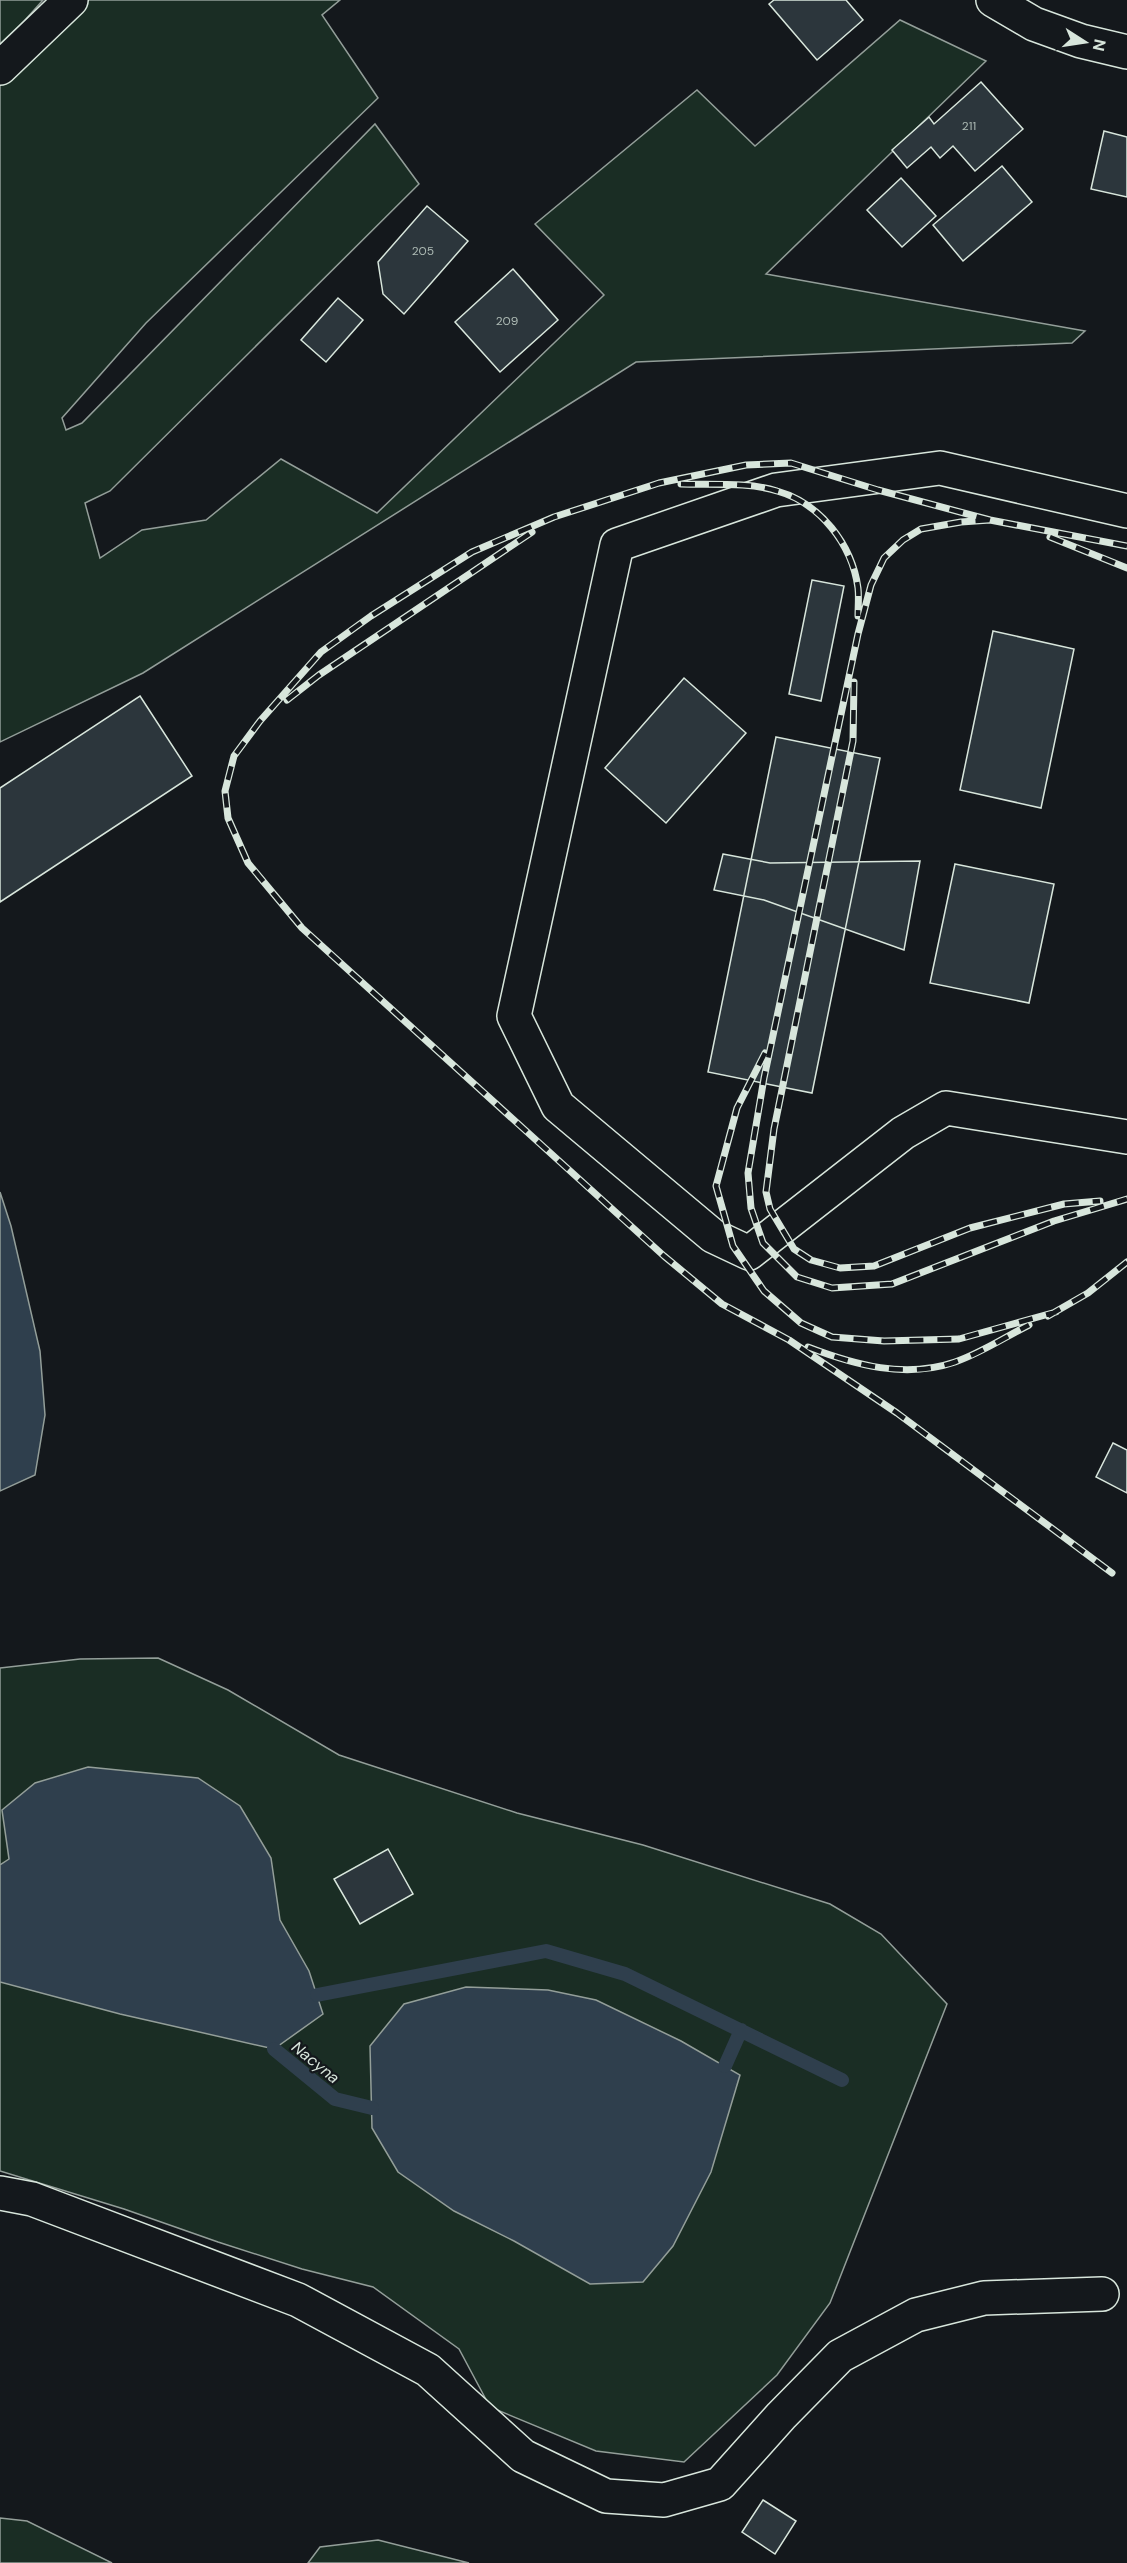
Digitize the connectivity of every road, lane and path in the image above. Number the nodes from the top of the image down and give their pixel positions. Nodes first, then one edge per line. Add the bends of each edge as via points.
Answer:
1 (71, 0) edge
2 (993, 0) edge
3 (1127, 52) edge
4 (0, 68) edge
5 (1127, 512) edge
6 (1127, 1137) edge
7 (0, 2193) edge
8 (1102, 2294) dead end

1 - 4 street
2 - 3 street via 1034,24
5 - 6 street via 940,468 776,490 617,545 514,1016 558,1106 713,1236 749,1254 903,1133 946,1108
7 - 8 street via 32,2199 298,2300 429,2370 523,2456 606,2496 664,2500 720,2484 840,2356 916,2315 984,2298

